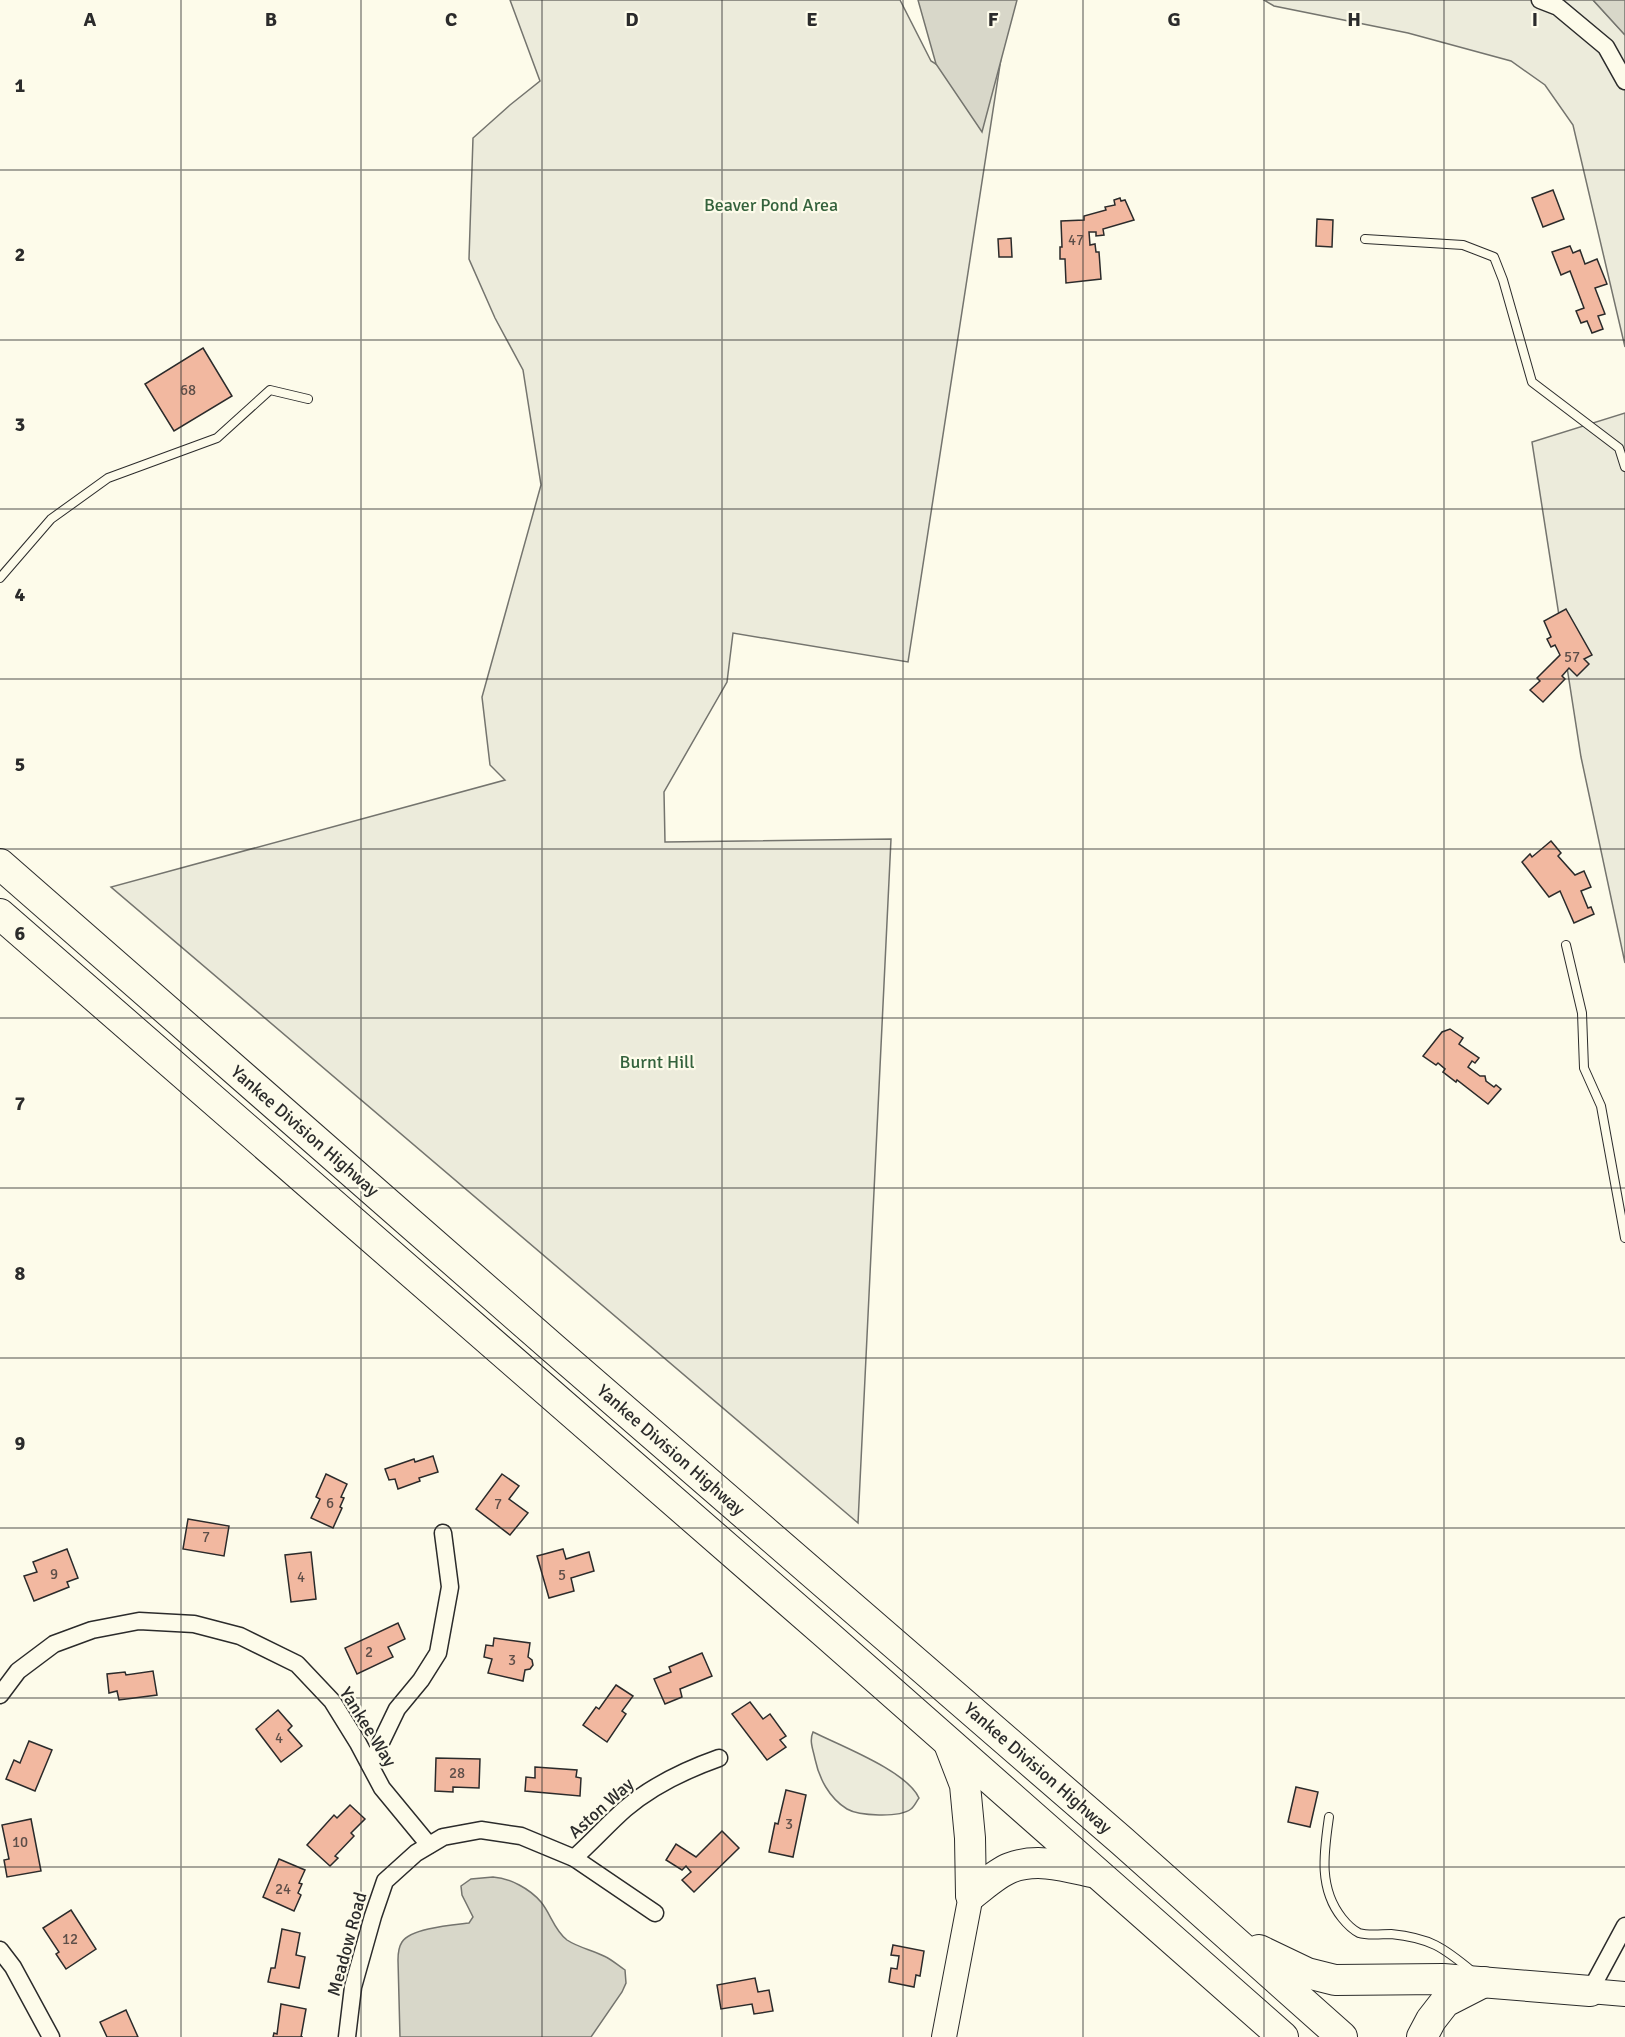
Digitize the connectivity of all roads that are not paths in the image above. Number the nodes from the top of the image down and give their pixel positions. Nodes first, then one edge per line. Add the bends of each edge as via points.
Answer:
1 (1540, 0) edge
2 (1625, 81) edge
3 (1365, 239) dead end
4 (308, 399) dead end
5 (1625, 467) edge
6 (0, 578) edge
7 (0, 864) edge
8 (0, 914) edge
9 (1566, 945) dead end
10 (1625, 1238) edge
11 (442, 1533) dead end
12 (0, 1695) edge
13 (949, 1743) junction
14 (719, 1758) dead end
15 (370, 1766) junction
16 (1329, 1817) dead end
17 (429, 1845) junction
18 (574, 1858) junction
19 (1097, 1874) junction
20 (970, 1895) junction
21 (655, 1913) dead end
22 (1215, 1924) junction
23 (1625, 1926) edge
24 (0, 1950) edge
25 (1484, 1982) junction
26 (1590, 1991) junction
27 (1625, 1994) edge
28 (51, 2037) edge
29 (346, 2037) edge
30 (944, 2037) edge
31 (1283, 2037) edge
32 (1342, 2037) edge
33 (1422, 2037) edge

1 - 2 street via 1558,7 1606,47
3 - 5 lane via 1463,245 1494,256 1533,382 1619,448
4 - 6 lane via 270,390 217,438 108,478 51,519
7 - 22 highway, Yankee Division Highway
8 - 13 highway, Yankee Division Highway
9 - 10 lane via 1582,1013 1584,1068 1601,1106
11 - 15 street via 450,1587 438,1653 397,1709
12 - 15 street, Yankee Way via 18,1671 54,1644 92,1630 139,1621 194,1624 240,1636 297,1664 332,1701
13 - 19 highway, Yankee Division Highway
13 - 20 highway via 965,1785
14 - 18 street, Aston Way via 654,1787
15 - 17 street, Yankee Way via 382,1788
16 - 25 lane via 1323,1853 1326,1892 1346,1923 1359,1933 1416,1936 1437,1944
17 - 18 street, Meadow Road via 443,1837 481,1830 521,1836
17 - 29 street, Meadow Road via 385,1881 353,1987
18 - 21 street, Meadow Road
19 - 20 highway via 1032,1863 1009,1868
19 - 31 highway, Yankee Division Highway
20 - 30 main road
22 - 25 highway via 1307,1973 1335,1980
22 - 32 highway, Yankee Division Highway
23 - 26 street
24 - 28 street
25 - 26 highway
25 - 33 highway via 1445,2002
26 - 27 main road

